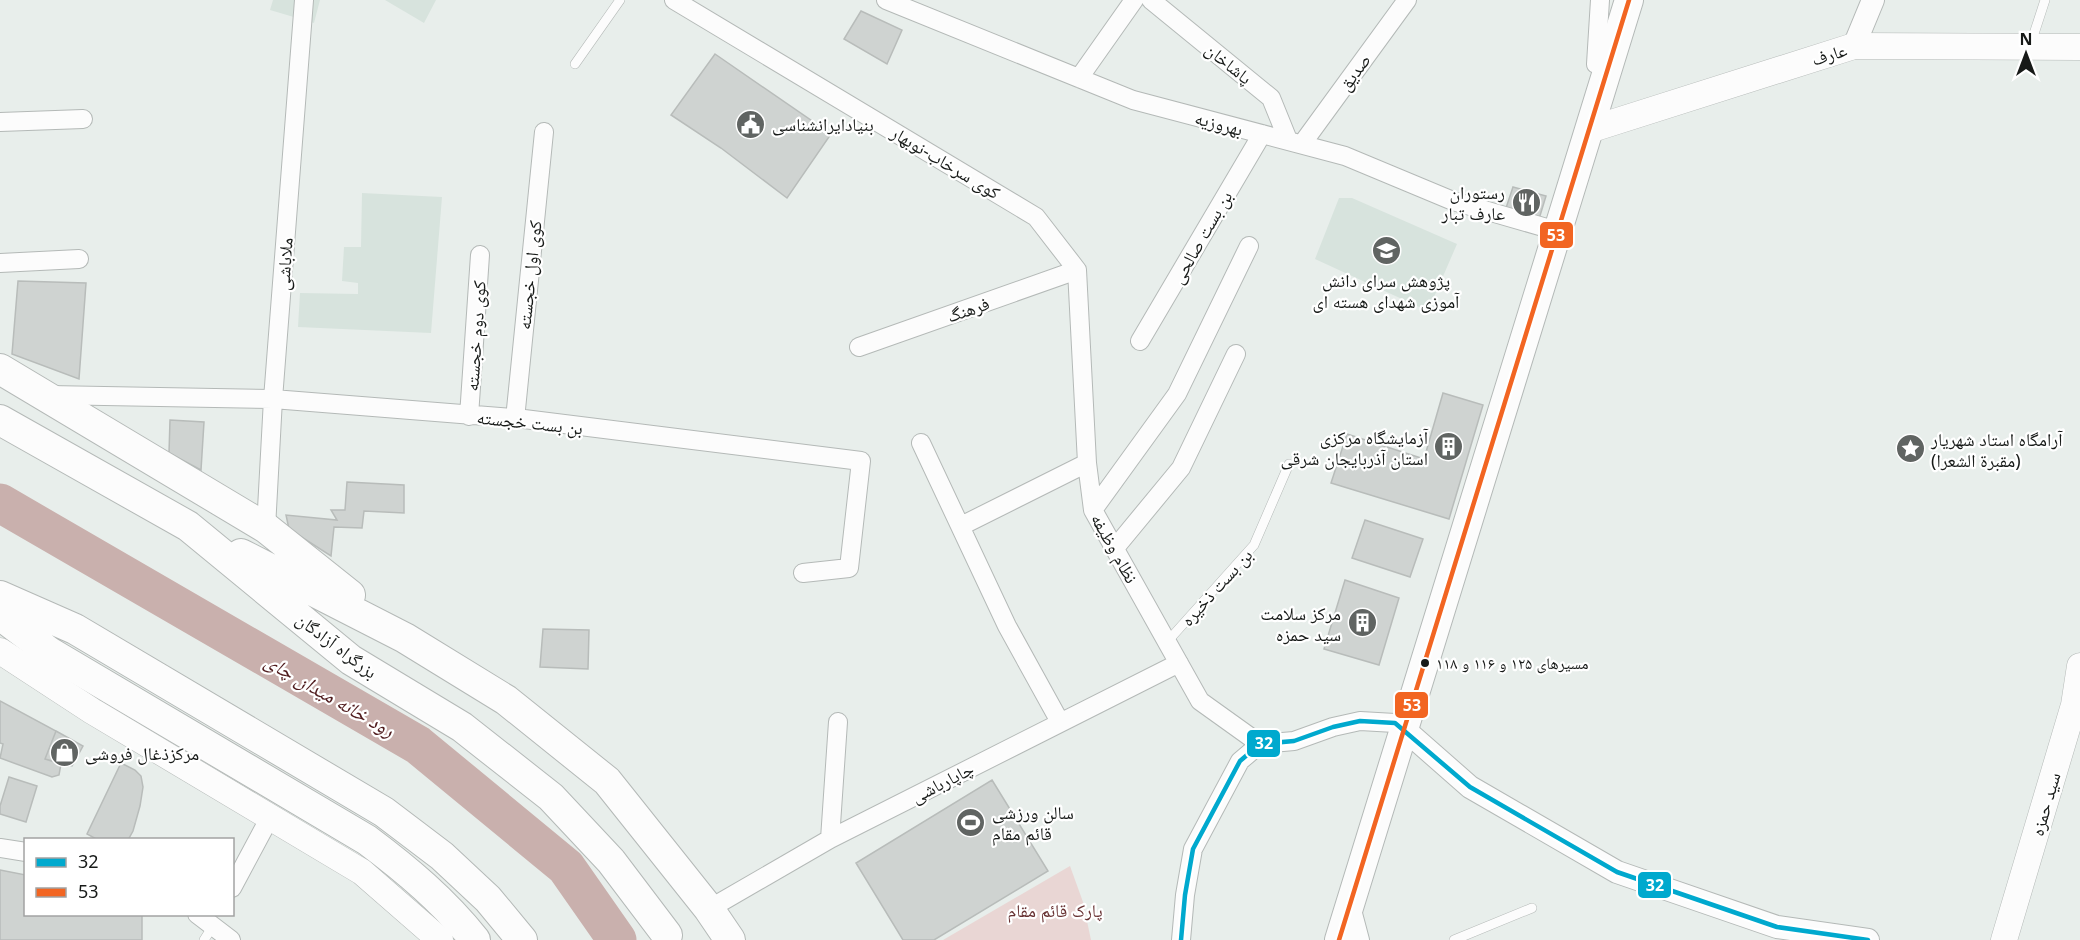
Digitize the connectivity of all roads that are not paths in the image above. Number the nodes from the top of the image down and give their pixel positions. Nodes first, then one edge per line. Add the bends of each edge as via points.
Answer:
1 (304, 0) edge
2 (620, 0) edge
3 (674, 0) edge
4 (1134, 0) edge
5 (1151, 0) edge
6 (1407, 0) edge
7 (1600, 0) edge
8 (1629, 0) edge
9 (1873, 0) edge
10 (2045, 0) edge
11 (893, 1) edge
12 (1854, 46) junction
13 (2030, 47) junction
14 (2080, 47) edge
15 (575, 64) dead end
16 (1599, 70) junction
17 (1079, 78) junction
18 (83, 119) dead end
19 (0, 122) edge
20 (1589, 130) junction
21 (544, 132) dead end
22 (1262, 134) junction
23 (1295, 142) junction
24 (1549, 229) junction
25 (1249, 246) dead end
26 (480, 255) dead end
27 (79, 259) dead end
28 (0, 263) edge
29 (1077, 270) junction
30 (1140, 341) dead end
31 (859, 347) dead end
32 (1236, 354) dead end
33 (0, 369) edge
34 (44, 395) junction
35 (273, 399) junction
36 (469, 416) junction
37 (515, 419) junction
38 (0, 420) edge
39 (921, 443) dead end
40 (1087, 463) junction
41 (1289, 464) dead end
42 (1093, 510) junction
43 (188, 526) junction
44 (960, 526) junction
45 (266, 528) junction
46 (1114, 548) junction
47 (803, 573) dead end
48 (0, 596) edge
49 (0, 615) edge
50 (405, 638) junction
51 (1167, 642) junction
52 (0, 651) edge
53 (1179, 663) junction
54 (2080, 666) edge
55 (838, 722) dead end
56 (1060, 722) junction
57 (1397, 724) junction
58 (1260, 744) junction
59 (270, 817) junction
60 (830, 839) junction
61 (0, 848) edge
62 (24, 852) edge
63 (234, 884) edge
64 (1350, 904) junction
65 (1532, 908) dead end
66 (709, 909) junction
67 (198, 916) edge
68 (212, 927) edge
69 (667, 935) dead end
70 (1859, 939) edge
71 (231, 940) edge
72 (440, 940) edge
73 (475, 940) edge
74 (522, 940) edge
75 (730, 940) edge
76 (1181, 940) edge
77 (1339, 940) edge
78 (1360, 940) edge
79 (1454, 940) edge
80 (2004, 940) edge

1 - 35 street, ملاباشی
2 - 15 lane
3 - 29 street, کوی سرخاب-نوبهار via 1036,217
4 - 17 street
5 - 23 street, پاشاخان via 1271,98
6 - 23 street, صدیق
7 - 16 street
8 - 16 main road
9 - 12 street
10 - 13 lane
11 - 17 street, بهروزیه
12 - 13 main road, عارف
12 - 20 main road, عارف
13 - 14 main road, عارف
16 - 20 main road
17 - 22 street, بهروزیه via 1134,100
18 - 19 street
20 - 24 main road
21 - 37 street, کوی اول خجسته
22 - 23 street, بهروزیه
22 - 30 street, بن بست صالحی
23 - 24 street, بهروزیه via 1345,156 1453,201
24 - 57 main road
25 - 42 street via 1177,394
26 - 36 street, کوی دوم خجسته
27 - 28 street
29 - 31 street, فرهنگ
29 - 40 street, نظام وظیفه
32 - 46 street via 1181,468
33 - 34 highway
34 - 35 street, بن بست خجسته
34 - 45 highway
35 - 36 street, بن بست خجسته
35 - 45 street, ملاباشی
36 - 37 street, بن بست خجسته
37 - 47 street, بن بست خجسته via 861,461 849,568
38 - 43 highway, بزرگراه آزادگان
39 - 44 street
40 - 42 street, نظام وظیفه
40 - 44 street
41 - 51 lane, بن بست ذخیره via 1254,545
42 - 46 street, نظام وظیفه
43 - 50 highway
43 - 69 highway, بزرگراه آزادگان via 351,660 462,728 551,797 611,861
44 - 56 street via 1007,626
45 - 50 highway
46 - 51 street, نظام وظیفه
48 - 74 highway via 75,629 384,812 442,856 488,899
49 - 73 highway via 50,651 367,840 415,876
50 - 66 highway via 506,700 608,781
51 - 53 street, نظام وظیفه
52 - 59 main road
53 - 56 street, چاپارباشی
53 - 58 street, نظام وظیفه via 1200,701
54 - 80 main road, سید حمزه via 2074,705
55 - 60 street
56 - 60 street, چاپارباشی
57 - 58 street via 1360,721 1294,741
57 - 64 main road
57 - 70 street via 1470,787 1617,872 1777,927
58 - 76 street via 1240,762 1193,849
59 - 63 street
59 - 72 main road via 362,872
60 - 66 street, چاپارباشی
61 - 62 street
64 - 77 main road
64 - 78 street
65 - 79 lane
66 - 75 highway
67 - 68 street
68 - 71 street

